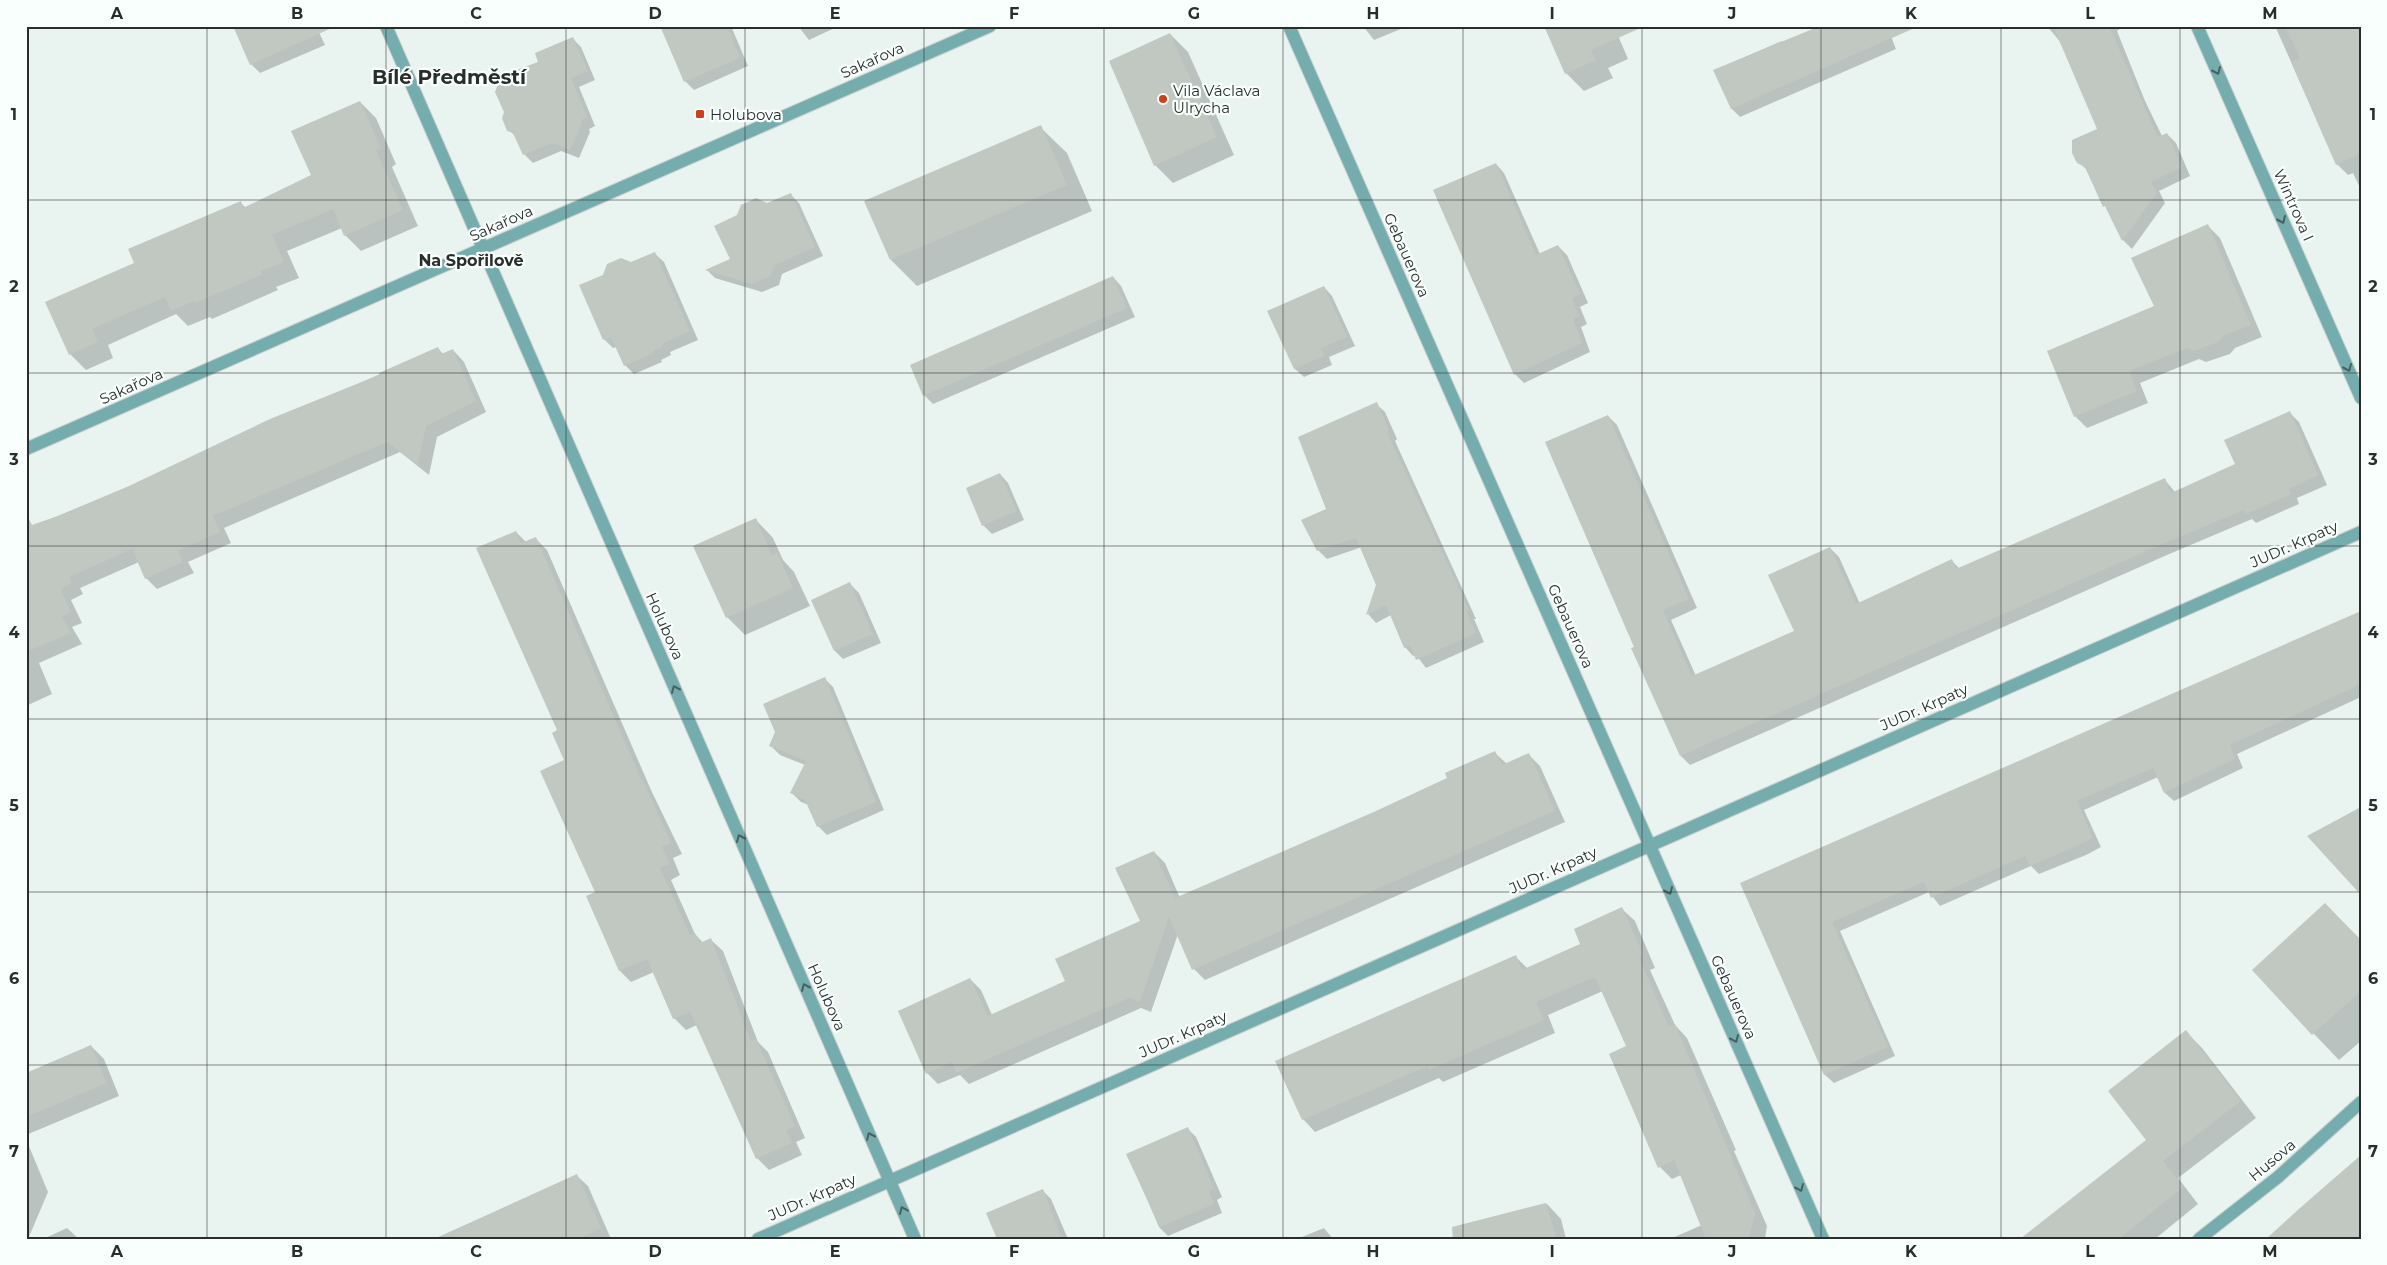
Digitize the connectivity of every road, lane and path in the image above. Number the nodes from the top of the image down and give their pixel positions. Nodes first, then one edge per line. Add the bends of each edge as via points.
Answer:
1 (386, 26) edge
2 (990, 26) edge
3 (1289, 26) edge
4 (2197, 26) edge
5 (483, 249) junction
6 (2361, 398) edge
7 (26, 449) edge
8 (2361, 532) edge
9 (1650, 846) junction
10 (2361, 1102) edge
11 (890, 1180) junction
12 (758, 1239) edge
13 (915, 1239) edge
14 (1823, 1239) edge
15 (2199, 1239) edge

1 - 5 street, Holubova
2 - 5 street, Sakařova
3 - 9 street, Gebauerova
4 -> 6 street, Wintrova I
5 - 7 street, Sakařova
11 -> 5 street, Holubova
8 - 9 street, JUDr. Krpaty
9 - 11 street, JUDr. Krpaty
9 -> 14 street, Gebauerova
10 - 15 street, Husova via 2278,1177
11 - 12 street, JUDr. Krpaty
13 -> 11 street, Holubova

